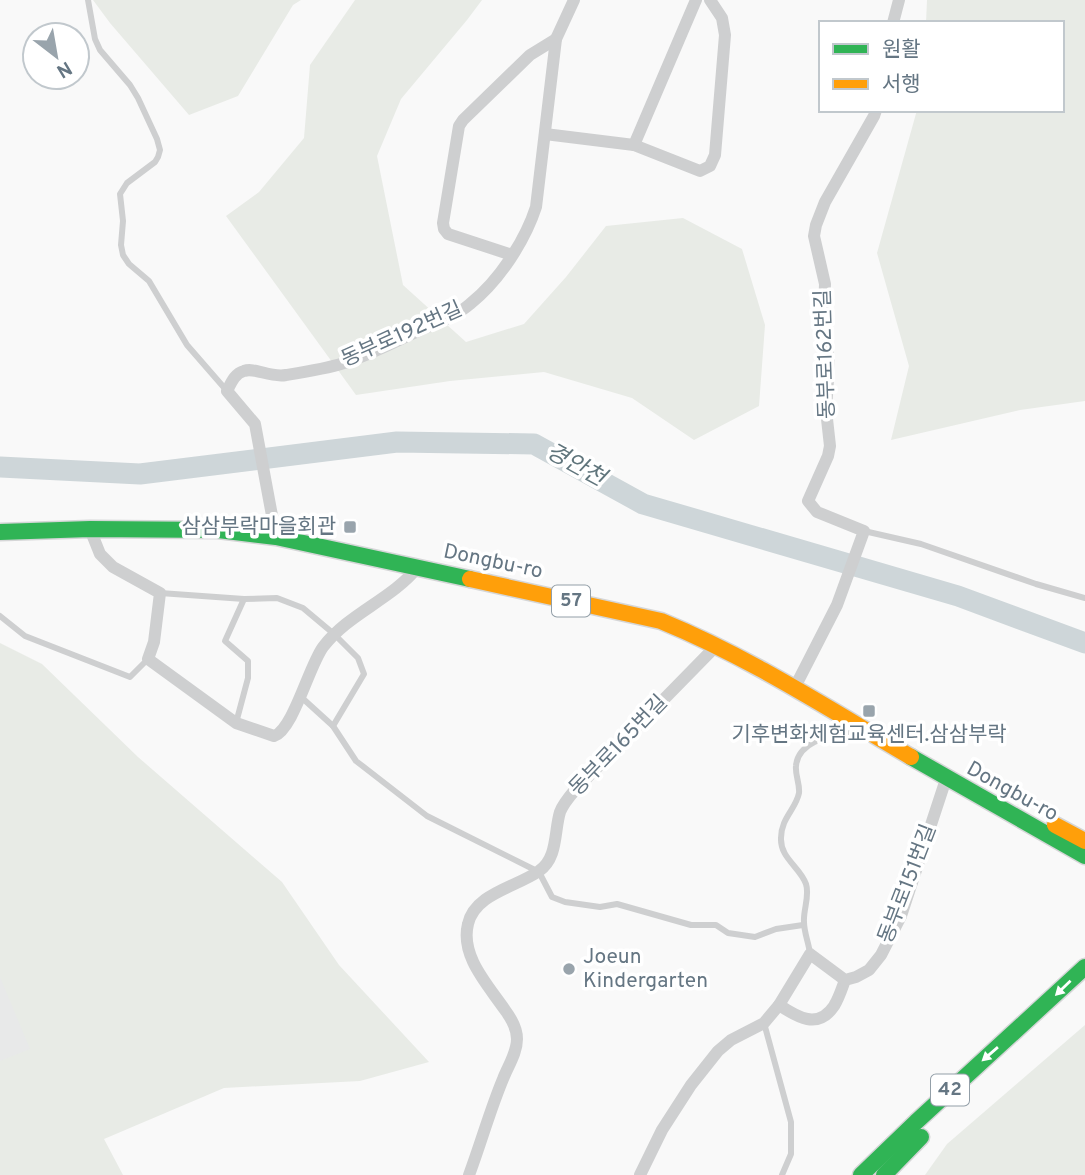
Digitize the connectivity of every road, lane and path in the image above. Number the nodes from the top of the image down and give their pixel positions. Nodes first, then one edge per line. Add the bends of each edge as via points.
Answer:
1 (88, 0) edge
2 (574, 0) edge
3 (696, 0) edge
4 (710, 0) edge
5 (899, 0) edge
6 (894, 21) edge
7 (556, 39) junction
8 (875, 112) edge
9 (545, 134) junction
10 (634, 145) junction
11 (512, 255) junction
12 (227, 391) junction
13 (0, 522) edge
14 (89, 529) junction
15 (864, 531) junction
16 (0, 532) edge
17 (275, 532) junction
18 (418, 567) junction
19 (160, 593) junction
20 (1085, 598) edge
21 (244, 599) junction
22 (0, 616) edge
23 (334, 634) junction
24 (717, 645) junction
25 (148, 659) junction
26 (796, 686) junction
27 (300, 696) junction
28 (236, 723) junction
29 (332, 726) junction
30 (862, 729) junction
31 (946, 779) junction
32 (1085, 841) edge
33 (1085, 856) edge
34 (539, 872) junction
35 (803, 925) junction
36 (810, 954) junction
37 (1085, 967) edge
38 (845, 979) junction
39 (1085, 987) edge
40 (779, 1005) junction
41 (1045, 1015) junction
42 (764, 1023) junction
43 (469, 1175) edge
44 (640, 1175) edge
45 (782, 1175) edge
46 (861, 1175) edge
47 (884, 1175) edge

1 - 12 lane via 100,50 138,98 160,150 155,162 120,194 123,255 149,281 187,345
2 - 7 street, 동부로192번길
3 - 10 street
4 - 10 street via 722,18 725,35 713,162 700,171
5 - 6 street
7 - 9 street, 동부로192번길
7 - 11 street via 530,55 459,126 444,229
8 - 15 street, 동부로162번길 via 825,202 814,236 825,284 830,446 808,501 817,512
9 - 10 street
9 - 11 street, 동부로192번길 via 536,207
11 - 12 street, 동부로192번길 via 472,303 449,318 342,363 281,376 245,370
12 - 17 street via 255,424
13 - 17 main road via 219,521
14 - 16 main road, Dongbu-ro / 57
14 - 17 main road, Dongbu-ro / 57
14 - 19 street via 100,554 113,566
15 - 20 lane via 922,544
15 - 26 street via 837,606
17 - 18 main road, Dongbu-ro / 57 via 318,547
17 - 26 main road via 660,614 720,639
18 - 23 street via 396,590
18 - 24 main road, Dongbu-ro / 57 via 661,621
19 - 21 lane
19 - 25 street
21 - 23 lane via 277,598 303,608
21 - 28 lane via 225,640 248,661
22 - 25 lane via 25,636 130,677
23 - 27 street via 315,660
23 - 29 lane via 358,658 364,674
24 - 26 main road, Dongbu-ro / 57
24 - 34 street, 동부로165번길 via 564,804 551,856
25 - 28 street
26 - 30 main road, Dongbu-ro / 57
26 - 32 main road
27 - 28 street via 279,734 268,735
27 - 29 lane
29 - 34 lane via 356,761 427,816
30 - 31 main road, Dongbu-ro / 57
30 - 35 lane via 822,738 799,755 796,764 799,792 780,840 806,885
31 - 33 main road, Dongbu-ro / 57
31 - 38 street, 동부로151번길 via 896,926 869,970
34 - 35 lane via 552,897 565,902 600,907 617,904 755,937
34 - 43 street via 482,902 468,920 467,940 474,964 509,1015 517,1037
35 - 36 lane
36 - 38 street
36 - 40 street
37 -> 41 main road, 42
38 - 40 street via 825,1015 807,1020
39 - 41 main road, 42
40 - 42 street
41 -> 46 main road, 42 via 933,1105
41 - 47 main road, 42
42 - 44 street via 718,1051 669,1119
42 - 45 lane via 791,1122 791,1154

